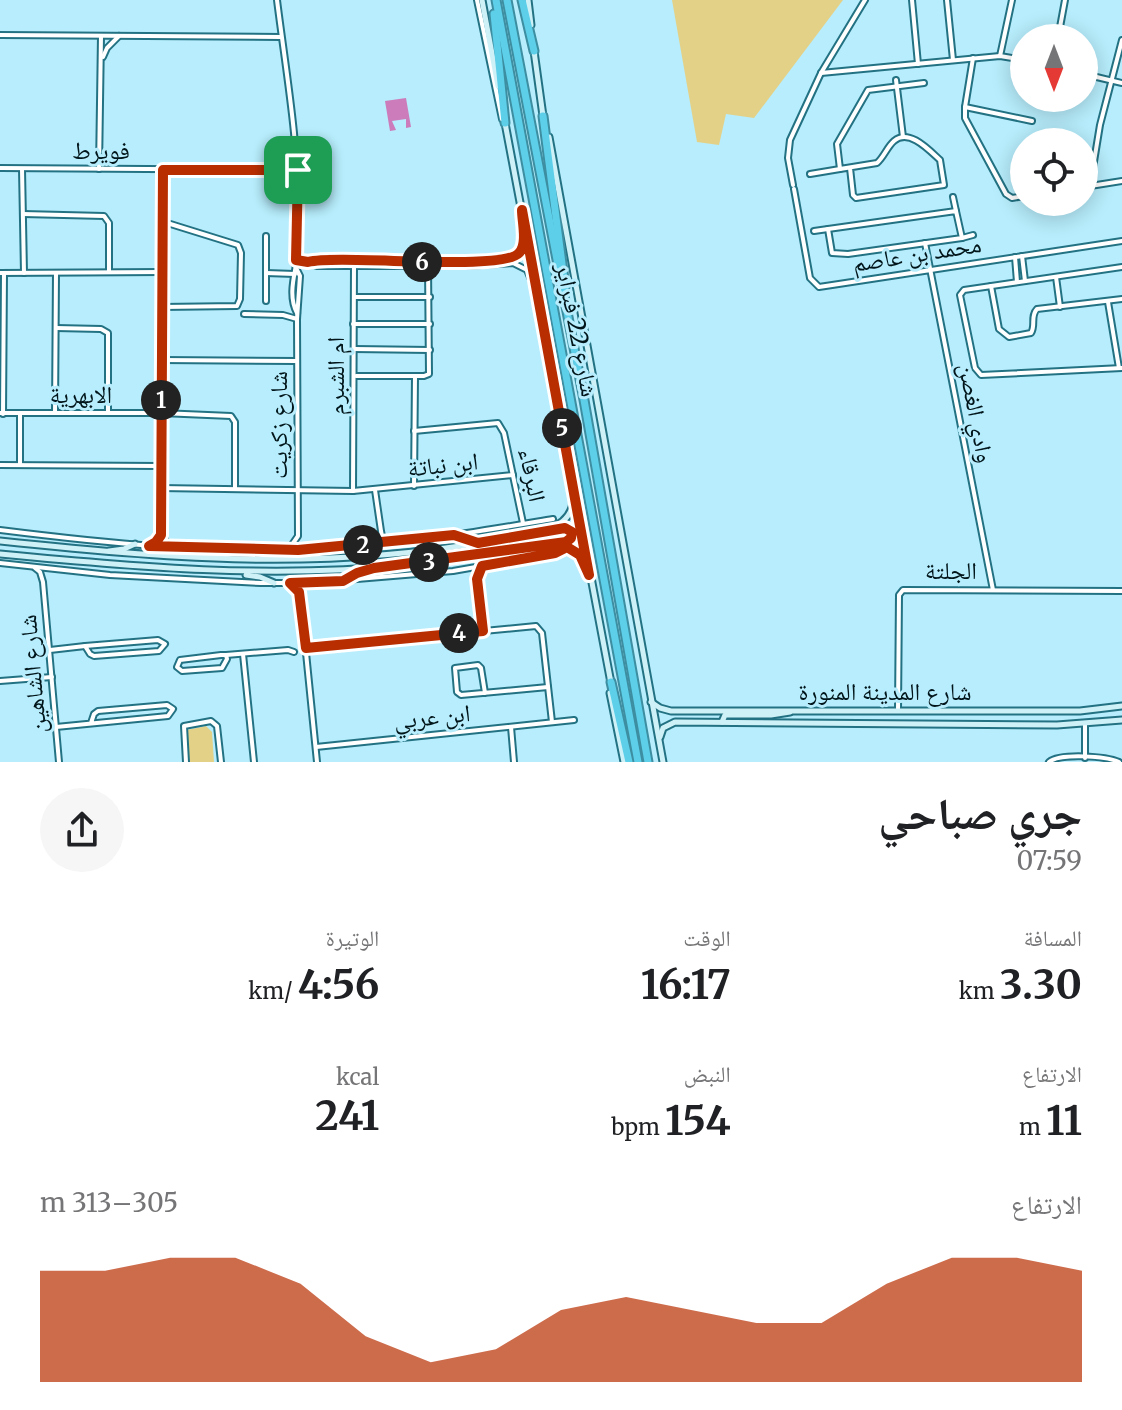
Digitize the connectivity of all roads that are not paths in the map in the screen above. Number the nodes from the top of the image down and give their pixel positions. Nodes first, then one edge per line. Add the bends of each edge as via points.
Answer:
1 (277, 0) edge
2 (480, 0) edge
3 (495, 0) edge
4 (507, 0) edge
5 (525, 0) edge
6 (865, 0) edge
7 (912, 0) edge
8 (947, 0) edge
9 (1012, 0) edge
10 (1065, 0) edge
11 (1061, 24) edge
12 (0, 35) edge
13 (101, 36) junction
14 (119, 36) junction
15 (281, 37) junction
16 (1122, 40) edge
17 (534, 51) joint
18 (1000, 56) junction
19 (973, 58) junction
20 (1010, 58) edge
21 (953, 60) junction
22 (101, 63) junction
23 (918, 64) junction
24 (895, 66) junction
25 (821, 73) junction
26 (896, 74) dead end
27 (1098, 78) edge
28 (1110, 81) junction
29 (897, 82) junction
30 (924, 83) dead end
31 (1122, 83) edge
32 (965, 107) junction
33 (543, 116) junction
34 (1032, 121) dead end
35 (505, 123) junction
36 (1098, 136) edge
37 (903, 137) junction
38 (0, 168) edge
39 (850, 168) junction
40 (22, 169) junction
41 (99, 169) junction
42 (840, 169) junction
43 (163, 170) junction
44 (298, 170) junction
45 (810, 174) dead end
46 (1122, 181) edge
47 (1098, 184) edge
48 (953, 197) dead end
49 (1010, 197) edge
50 (522, 210) junction
51 (956, 211) junction
52 (23, 214) junction
53 (164, 222) junction
54 (828, 229) junction
55 (814, 231) dead end
56 (973, 235) dead end
57 (266, 236) dead end
58 (962, 238) junction
59 (1122, 241) edge
60 (925, 243) junction
61 (1022, 256) junction
62 (1015, 257) junction
63 (296, 260) junction
64 (354, 264) junction
65 (428, 266) junction
66 (1122, 267) edge
67 (930, 270) junction
68 (294, 271) junction
69 (109, 272) junction
70 (163, 272) junction
71 (2, 273) edge
72 (24, 273) junction
73 (56, 273) junction
74 (266, 273) junction
75 (1056, 277) junction
76 (1025, 281) junction
77 (1017, 282) junction
78 (991, 286) junction
79 (537, 292) junction
80 (354, 297) junction
81 (430, 297) junction
82 (1122, 299) edge
83 (266, 301) dead end
84 (565, 301) junction
85 (1108, 302) junction
86 (162, 307) junction
87 (1060, 307) junction
88 (244, 314) dead end
89 (297, 316) junction
90 (353, 324) junction
91 (430, 324) junction
92 (56, 328) junction
93 (1122, 333) edge
94 (1114, 334) junction
95 (354, 349) junction
96 (430, 350) junction
97 (161, 360) junction
98 (297, 361) junction
99 (1121, 368) edge
100 (355, 376) junction
101 (415, 376) junction
102 (55, 413) junction
103 (108, 413) junction
104 (161, 413) junction
105 (1, 414) edge
106 (20, 414) junction
107 (414, 431) junction
108 (0, 465) edge
109 (20, 465) junction
110 (160, 466) junction
111 (513, 475) junction
112 (414, 486) junction
113 (160, 488) junction
114 (573, 488) junction
115 (235, 489) junction
116 (298, 490) junction
117 (375, 490) junction
118 (353, 491) junction
119 (553, 519) dead end
120 (523, 523) junction
121 (0, 530) edge
122 (381, 531) junction
123 (161, 535) junction
124 (454, 535) junction
125 (298, 536) junction
126 (520, 536) junction
127 (0, 541) edge
128 (392, 542) junction
129 (478, 543) junction
130 (135, 544) junction
131 (372, 544) junction
132 (149, 546) junction
133 (171, 547) junction
134 (564, 547) junction
135 (192, 548) junction
136 (516, 549) junction
137 (288, 550) junction
138 (308, 550) junction
139 (106, 552) junction
140 (0, 554) edge
141 (226, 560) junction
142 (0, 563) edge
143 (482, 566) junction
144 (34, 567) junction
145 (374, 568) junction
146 (470, 568) junction
147 (52, 569) junction
148 (229, 572) junction
149 (589, 575) junction
150 (477, 579) junction
151 (343, 581) junction
152 (43, 582) junction
153 (274, 583) junction
154 (290, 583) junction
155 (309, 583) junction
156 (993, 590) junction
157 (1122, 591) edge
158 (301, 603) junction
159 (483, 631) junction
160 (85, 646) junction
161 (306, 648) junction
162 (50, 650) junction
163 (294, 652) dead end
164 (243, 654) junction
165 (226, 655) junction
166 (52, 677) junction
167 (0, 681) edge
168 (611, 682) joint
169 (548, 687) junction
170 (485, 693) junction
171 (651, 702) junction
172 (1122, 706) edge
173 (799, 709) junction
174 (898, 710) junction
175 (574, 720) dead end
176 (1122, 720) edge
177 (552, 722) junction
178 (722, 722) junction
179 (91, 723) junction
180 (1085, 724) junction
181 (56, 727) junction
182 (511, 727) junction
183 (659, 740) junction
184 (316, 747) junction
185 (1085, 758) junction
186 (59, 762) edge
187 (186, 762) edge
188 (221, 762) edge
189 (254, 762) edge
190 (317, 762) edge
191 (514, 762) edge
192 (627, 762) edge
193 (638, 762) edge
194 (648, 762) edge
195 (663, 762) edge
196 (1049, 762) edge
197 (1119, 762) edge

1 - 15 street, شارع زكريت
2 - 35 main road, شارع 22 فبراير
3 - 35 highway
3 - 193 highway, شارع 22 فبراير
4 - 84 highway, شارع 22 فبراير
5 - 17 highway
6 - 25 street, محمد بن عاصم
7 - 23 street
8 - 21 street
9 - 18 street
10 - 11 street
12 - 13 street
13 - 14 street
13 - 22 street
14 - 15 street
14 - 22 street
15 - 44 street, شارع زكريت
16 - 28 street
17 - 33 main road, شارع 22 فبراير
18 - 19 street
18 - 20 street
19 - 21 street
19 - 32 street
21 - 23 street
22 - 41 street
23 - 24 street
24 - 25 street
24 - 26 street
25 - 67 street, محمد بن عاصم via 790,140 788,158 810,278 824,287
27 - 28 street
28 - 31 street
28 - 36 street
29 - 30 street
29 - 37 street
29 - 42 street via 867,92 837,144
32 - 34 street
32 - 49 street via 965,118
33 - 84 highway
33 - 171 main road, شارع 22 فبراير
35 - 50 main road, شارع 22 فبراير
37 - 39 street via 892,142 877,163
37 - 39 street via 938,157 944,185 856,198
38 - 40 street, فويرط
39 - 42 street
40 - 41 street, فويرط
40 - 52 street
41 - 43 street, فويرط
42 - 45 street
43 - 44 street, فويرط
43 - 53 street
44 - 63 street, شارع زكريت
46 - 47 street
48 - 51 street
50 - 64 street via 523,246 512,258
50 - 79 main road, شارع 22 فبراير
51 - 54 street
51 - 58 street
52 - 69 street via 100,214 108,219
52 - 72 street
53 - 70 street
53 - 86 street via 238,245 240,302
54 - 55 street
54 - 60 street via 832,253 837,255
56 - 58 street
57 - 74 street
58 - 60 street
59 - 61 street, محمد بن عاصم
60 - 67 street, وادي الغصن
61 - 62 street, محمد بن عاصم
61 - 76 street
62 - 67 street, محمد بن عاصم
62 - 77 street
63 - 64 street via 317,266
63 - 68 street, شارع زكريت
64 - 65 street
64 - 80 street, ام الشبرم
65 - 79 street via 516,263 527,270
65 - 81 street
66 - 75 street
67 - 156 street, وادي الغصن
68 - 74 street
68 - 89 street, شارع زكريت
68 - 89 street, شارع زكريت via 300,274
69 - 70 street
69 - 73 street
70 - 86 street
71 - 72 street
71 - 105 street
72 - 73 street
73 - 92 street
74 - 83 street
75 - 76 street
75 - 87 street
76 - 77 street
77 - 78 street
78 - 87 street via 999,329 1009,337 1031,333 1037,309
78 - 99 street via 960,294 975,368 981,375
79 - 114 main road, شارع 22 فبراير
80 - 81 street
80 - 90 street, ام الشبرم
81 - 91 street
82 - 85 street
84 - 194 highway, شارع 22 فبراير
85 - 87 street
85 - 94 street
86 - 97 street
88 - 89 street
89 - 98 street, شارع زكريت
90 - 91 street
90 - 95 street, ام الشبرم
91 - 96 street
92 - 102 street
92 - 103 street via 108,333
93 - 94 street
94 - 99 street
95 - 96 street
95 - 100 street, ام الشبرم
96 - 101 street via 430,372
97 - 98 street
97 - 104 street
98 - 116 street, شارع زكريت
100 - 101 street
100 - 118 street, ام الشبرم
101 - 107 street
102 - 103 street, الابهرية
102 - 106 street, الابهرية
103 - 104 street, الابهرية
104 - 110 street
104 - 115 street, الابهرية via 234,419
105 - 106 street, الابهرية
106 - 109 street
107 - 111 street, البرقاء via 498,423
107 - 112 street
108 - 109 street
109 - 110 street
110 - 113 street
111 - 112 street, ابن نباتة
111 - 120 street, البرقاء
112 - 117 street, ابن نباتة
113 - 115 street, ابن نباتة
113 - 123 street
114 - 126 main road via 566,520
114 - 149 main road, شارع 22 فبراير
115 - 116 street, ابن نباتة
116 - 118 street, ابن نباتة
116 - 125 street, شارع زكريت
117 - 118 street, ابن نباتة
117 - 122 street, ابن نباتة
119 - 120 street
120 - 124 street
121 - 130 street
122 - 128 street
122 - 131 street
123 - 132 street
123 - 133 street
124 - 128 street
124 - 129 main road
125 - 137 street
125 - 138 street
126 - 129 main road
126 - 136 main road via 565,528 572,534 566,542
127 - 139 main road
128 - 131 street
129 - 141 main road via 355,557
130 - 132 street
130 - 139 main road
131 - 138 street
132 - 133 street
133 - 135 street
134 - 136 main road
134 - 143 street
134 - 149 main road via 580,555
135 - 137 street
135 - 141 main road
136 - 145 main road
137 - 138 street
139 - 141 main road
140 - 148 main road
142 - 144 street
143 - 146 street
143 - 150 street
144 - 147 street
144 - 152 street, شارع الشاهين
145 - 148 main road
145 - 151 main road
146 - 150 street
146 - 151 street
147 - 152 street, شارع الشاهين
147 - 153 street
148 - 153 main road
149 - 168 main road, شارع 22 فبراير
150 - 159 street
151 - 155 street
152 - 162 street, شارع الشاهين
153 - 154 street
154 - 155 street
154 - 158 street via 298,589
155 - 158 street
156 - 157 street, الجلتة
156 - 174 street, الجلتة via 899,593
158 - 161 street
159 - 161 street
159 - 169 street via 541,628
160 - 160 street via 94,656 161,651 165,644 158,640
160 - 162 street
161 - 184 street
162 - 166 street, شارع الشاهين
163 - 164 street
164 - 165 street
164 - 189 street
165 - 165 street via 180,660 176,665 182,671 220,668 227,663
166 - 167 street
166 - 181 street, شارع الشاهين
168 - 192 highway
169 - 170 street
169 - 177 street
170 - 170 street via 458,694 455,668 478,665
171 - 173 main road, شارع المدينة المنورة via 671,711
171 - 183 main road, شارع 22 فبراير
172 - 174 main road, شارع المدينة المنورة via 1080,711
173 - 174 main road, شارع المدينة المنورة
173 - 178 main road via 725,715
175 - 177 street, ابن عربي
176 - 180 main road, شارع المدينة المنورة
177 - 182 street, ابن عربي
178 - 180 main road, شارع المدينة المنورة
178 - 183 main road, شارع المدينة المنورة via 670,722
179 - 179 street via 168,716 173,709 167,705 98,711
179 - 181 street
180 - 185 street
181 - 186 street, شارع الشاهين
182 - 184 street, ابن عربي
182 - 191 street
183 - 195 main road, شارع 22 فبراير
184 - 190 street
185 - 196 street
185 - 197 street
187 - 188 street via 184,726 211,721 217,726

